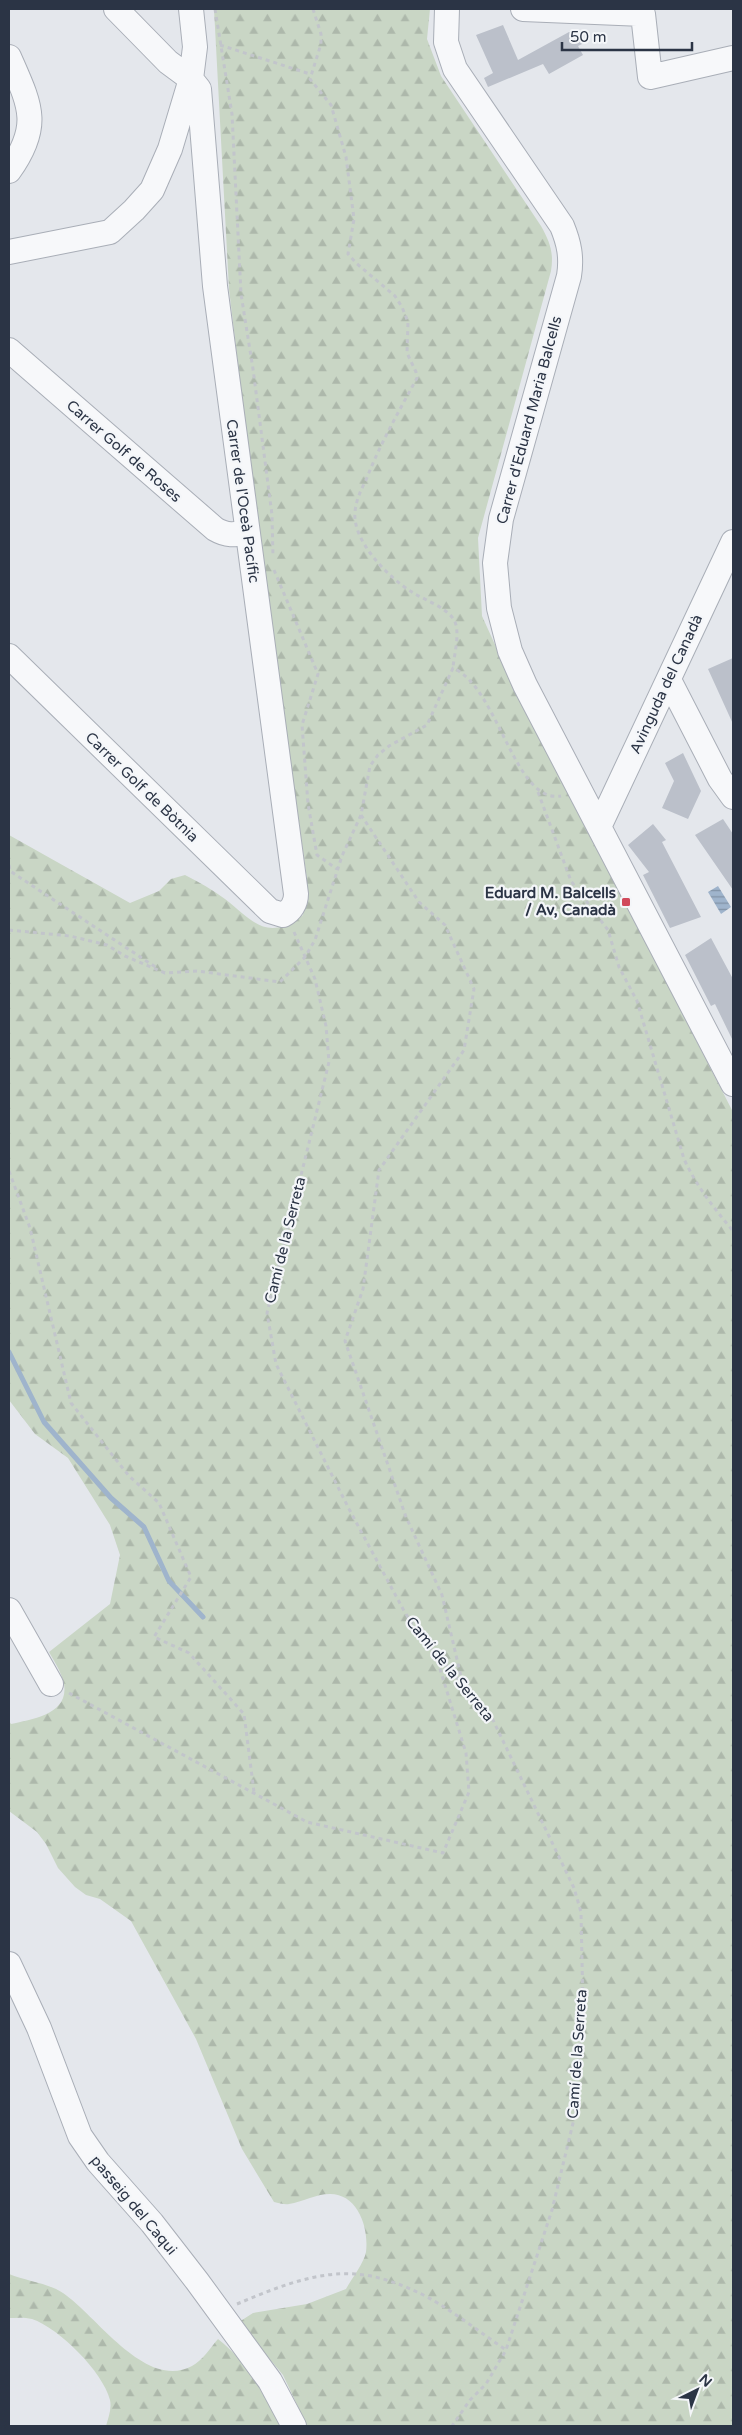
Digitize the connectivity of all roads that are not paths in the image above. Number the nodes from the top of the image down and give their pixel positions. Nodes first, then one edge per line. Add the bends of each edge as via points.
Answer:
1 (116, 9) edge
2 (191, 9) edge
3 (447, 9) edge
4 (523, 9) edge
5 (9, 57) edge
6 (733, 58) edge
7 (191, 79) junction
8 (9, 171) edge
9 (9, 252) edge
10 (9, 350) edge
11 (247, 532) junction
12 (733, 542) edge
13 (9, 656) edge
14 (669, 680) junction
15 (733, 797) edge
16 (599, 827) junction
17 (282, 914) joint
18 (733, 1084) edge
19 (9, 1610) edge
20 (51, 1684) road end
21 (9, 1964) edge
22 (294, 2426) edge

1 - 7 street via 168,62
2 - 7 street via 194,37
3 - 16 street, Carrer d'Eduard Maria Balcells via 446,42 456,69 562,226 570,248 569,276 501,519 495,563 499,608 510,651
4 - 6 street via 643,14 650,77
5 - 8 street via 31,113 21,154
7 - 9 street via 157,182 145,200 123,222 104,234
7 - 11 street, Carrer de l'Oceà Pacífic via 200,89 215,286
10 - 11 street, Carrer Golf de Roses via 215,529 232,536
11 - 17 street, Carrer de l'Oceà Pacífic via 296,894 296,901
12 - 14 street, Avinguda del Canadà
13 - 17 street, Carrer Golf de Bòtnia via 257,899 270,911
14 - 15 street via 720,779
14 - 16 street, Avinguda del Canadà
16 - 18 street, Carrer d'Eduard Maria Balcells
19 - 20 street
21 - 22 street, passeig del Caqui via 39,2028 80,2136 98,2162 152,2223 270,2381

